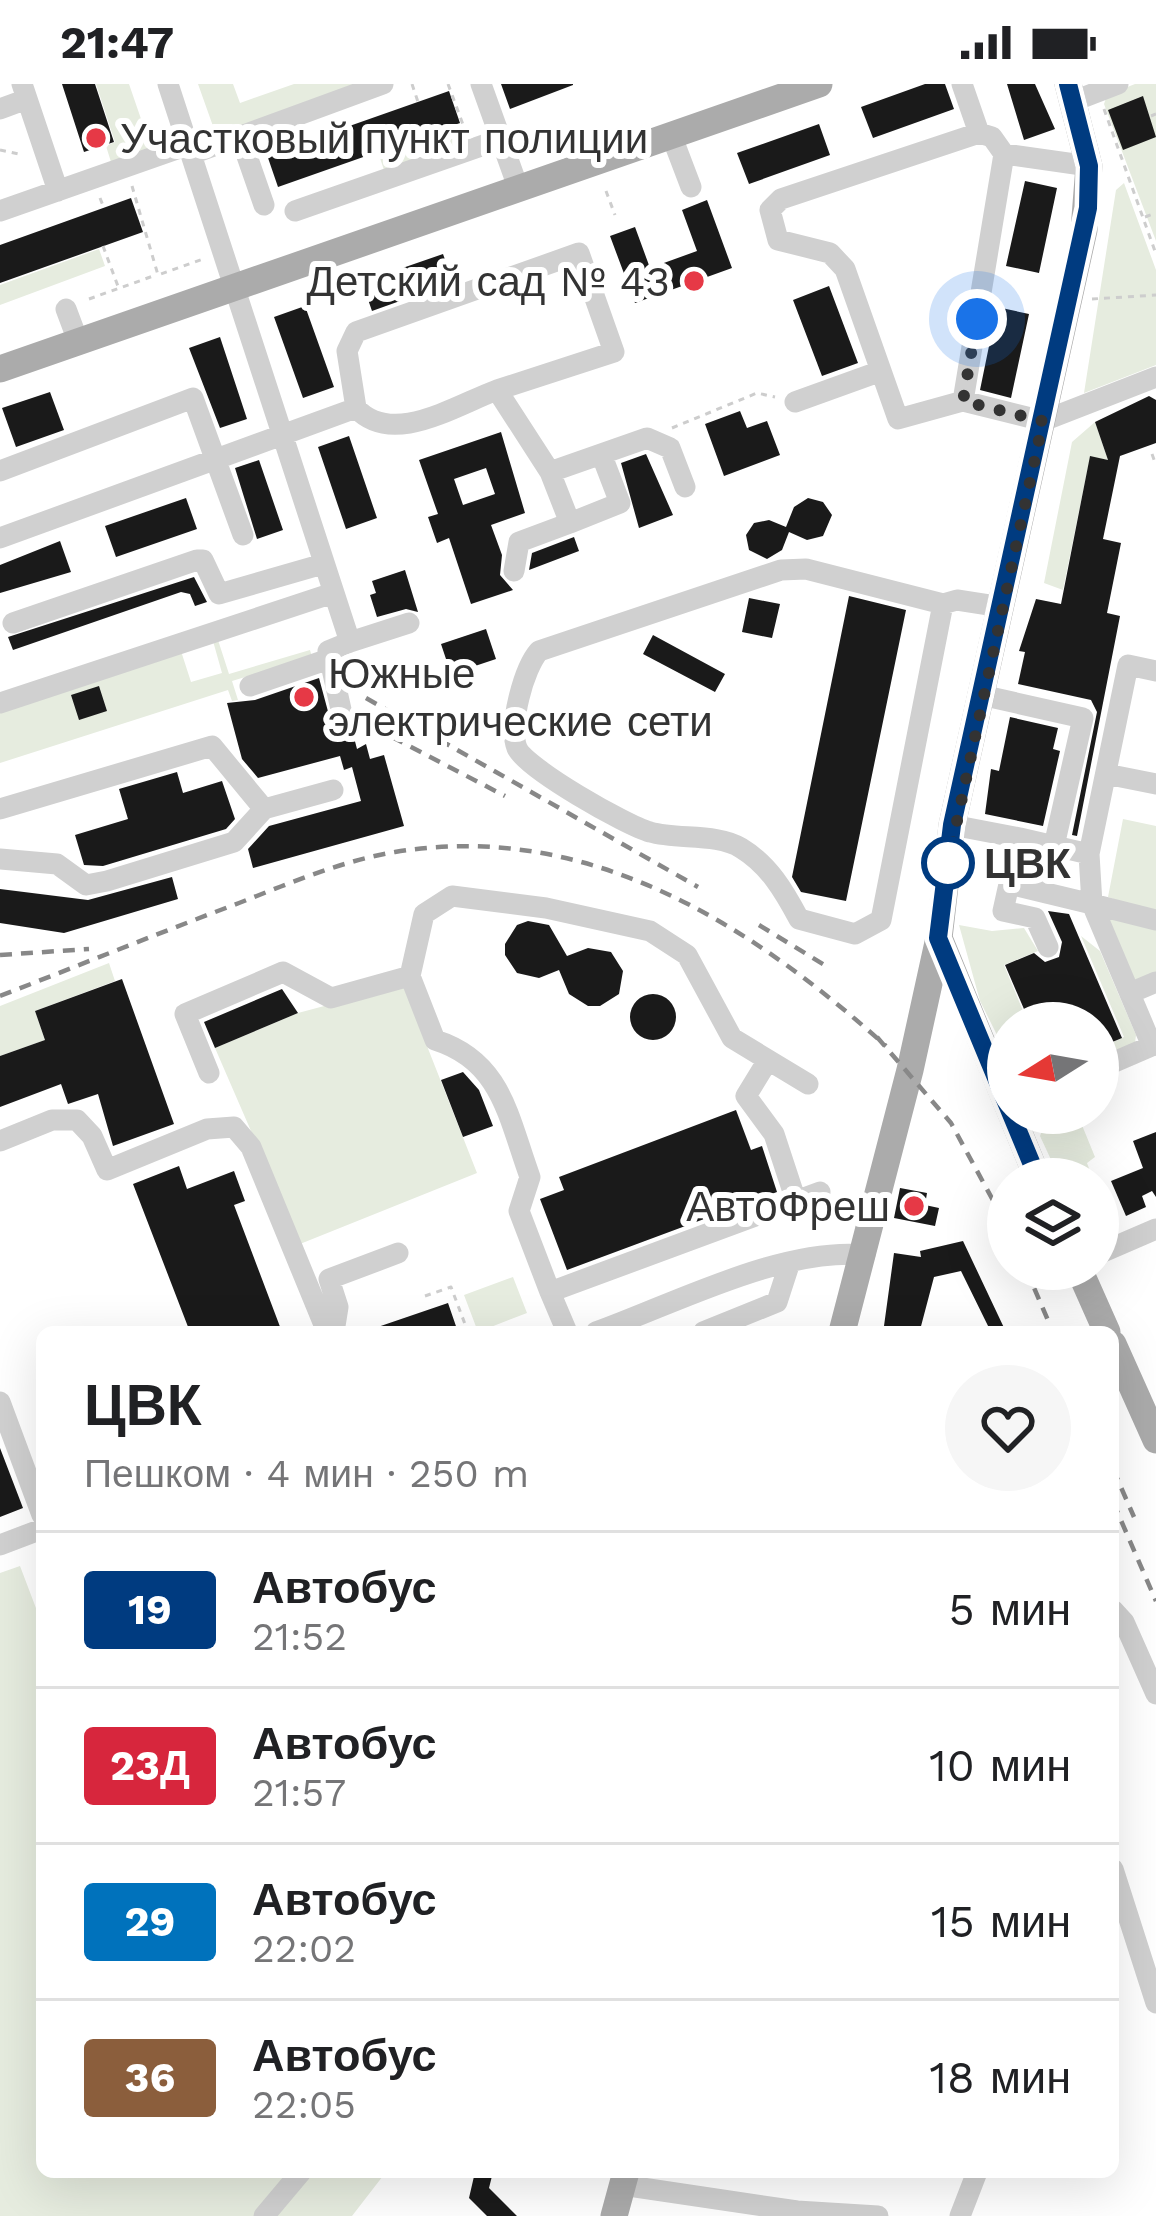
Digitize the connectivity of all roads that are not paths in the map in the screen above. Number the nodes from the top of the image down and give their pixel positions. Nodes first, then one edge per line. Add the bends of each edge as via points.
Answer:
1 (168, 84) edge
2 (383, 84) edge
3 (481, 84) edge
4 (819, 84) edge
5 (962, 84) edge
6 (1090, 90) edge
7 (25, 92) edge
8 (764, 93) edge
9 (0, 109) edge
10 (980, 133) junction
11 (240, 136) junction
12 (672, 136) junction
13 (500, 139) junction
14 (190, 149) junction
15 (1004, 154) junction
16 (1089, 166) junction
17 (691, 187) dead end
18 (519, 190) junction
19 (58, 191) junction
20 (264, 205) dead end
21 (0, 211) edge
22 (296, 211) dead end
23 (236, 285) junction
24 (66, 309) dead end
25 (78, 341) junction
26 (0, 369) edge
27 (881, 371) junction
28 (1156, 377) edge
29 (497, 391) junction
30 (963, 401) junction
31 (794, 402) road end
32 (356, 408) junction
33 (1043, 421) junction
34 (280, 433) junction
35 (602, 456) junction
36 (214, 458) junction
37 (0, 471) edge
38 (550, 472) junction
39 (685, 487) dead end
40 (569, 523) junction
41 (243, 535) dead end
42 (0, 538) edge
43 (323, 564) junction
44 (514, 571) dead end
45 (336, 603) junction
46 (943, 604) junction
47 (1002, 607) junction
48 (13, 623) dead end
49 (409, 623) dead end
50 (350, 642) junction
51 (326, 660) junction
52 (1156, 670) edge
53 (250, 686) dead end
54 (981, 695) junction
55 (0, 703) edge
56 (342, 714) dead end
57 (1106, 774) junction
58 (1156, 784) edge
59 (333, 790) dead end
60 (265, 808) junction
61 (0, 809) edge
62 (952, 825) junction
63 (1020, 838) junction
64 (1054, 846) junction
65 (1089, 854) junction
66 (0, 859) edge
67 (1009, 884) junction
68 (1092, 904) junction
69 (1156, 920) edge
70 (938, 938) junction
71 (1048, 947) dead end
72 (410, 976) junction
73 (1156, 982) edge
74 (1130, 993) junction
75 (1154, 1045) edge
76 (987, 1058) edge
77 (768, 1060) junction
78 (1119, 1060) edge
79 (209, 1073) dead end
80 (808, 1084) dead end
81 (0, 1141) edge
82 (820, 1192) dead end
83 (796, 1201) junction
84 (1156, 1229) edge
85 (1119, 1245) edge
86 (398, 1253) dead end
87 (865, 1255) junction
88 (790, 1262) junction
89 (1088, 1290) edge
90 (550, 1292) junction
91 (328, 1326) edge
92 (333, 1326) edge
93 (564, 1326) edge
94 (613, 1326) edge
95 (738, 1326) edge
96 (844, 1326) edge
97 (1105, 1326) edge
98 (1119, 1353) edge
99 (1146, 1391) edge
100 (0, 1402) edge
101 (1156, 1440) edge
102 (36, 1499) edge
103 (36, 1531) edge
104 (0, 1545) edge
105 (1119, 1617) edge
106 (1156, 1694) edge
107 (1119, 1888) edge
108 (1156, 2002) edge
109 (297, 2178) edge
110 (975, 2178) edge
111 (624, 2179) edge
112 (826, 2214) edge
113 (264, 2216) edge
114 (614, 2216) edge
115 (878, 2216) edge
116 (960, 2216) edge

1 - 14 street
2 - 11 street
3 - 13 street
4 - 8 main road
5 - 10 street
6 - 16 main road
7 - 9 street
7 - 19 street
8 - 12 main road
10 - 15 street
10 - 27 street via 781,199 770,210 778,240 830,254 844,269
11 - 14 street
11 - 20 street
12 - 17 street
12 - 18 main road
13 - 18 street
13 - 22 street
14 - 19 street
14 - 23 street
15 - 16 street
15 - 30 street
16 - 33 main road via 1084,230
18 - 23 main road
19 - 21 street
23 - 25 main road
23 - 34 street
24 - 25 street
25 - 26 main road
27 - 30 street via 898,419
27 - 31 street
28 - 33 street
29 - 32 street via 392,429
29 - 32 street via 614,352 579,253 356,332 347,351
29 - 38 street
30 - 33 street
32 - 34 street
33 - 47 main road
34 - 36 street
34 - 43 street
35 - 38 street
35 - 39 street via 647,438 670,448
35 - 40 street via 620,503
36 - 37 street via 193,398
36 - 41 street
36 - 42 street
38 - 40 street
40 - 44 street via 519,542
43 - 45 street
43 - 48 street via 219,594 197,560
45 - 50 street
45 - 55 street
46 - 46 street via 881,920 855,934 799,919 779,881 738,845 646,832 540,771 517,748 530,662 556,643 781,570 806,569
46 - 47 street
47 - 54 main road
49 - 50 street
50 - 51 street
51 - 53 street
51 - 56 street
52 - 57 street via 1128,665
54 - 62 main road
54 - 64 street via 1083,718
57 - 58 street
57 - 65 street
59 - 60 street
60 - 61 street via 212,746
60 - 66 street via 234,842 107,881 86,885 57,864
62 - 63 street
62 - 70 main road
63 - 64 street
63 - 67 street
64 - 65 street
65 - 68 street
67 - 68 street
67 - 71 street via 1003,911 1035,918
68 - 69 street
68 - 74 street
70 - 76 main road
70 - 87 main road
72 - 77 street via 424,914 452,896 650,931 687,956 732,1038
72 - 79 street via 331,998 283,972 185,1014
72 - 90 street via 435,1040 469,1051 495,1082 530,1177 519,1210
73 - 74 street
74 - 75 street
75 - 78 street
77 - 80 street
77 - 83 street via 746,1096 774,1134
81 - 91 street via 52,1120 77,1120 106,1170 207,1129 234,1127
82 - 83 street
83 - 90 street
84 - 85 street
86 - 92 street via 328,1279 338,1306
87 - 88 street
87 - 96 main road
88 - 94 street
88 - 95 street via 777,1302
89 - 97 main road
90 - 93 street
98 - 99 main road
99 - 101 main road
100 - 102 street
103 - 104 street
105 - 106 street
107 - 108 street
109 - 113 street
110 - 116 street
111 - 112 street
111 - 114 main road
112 - 115 street

